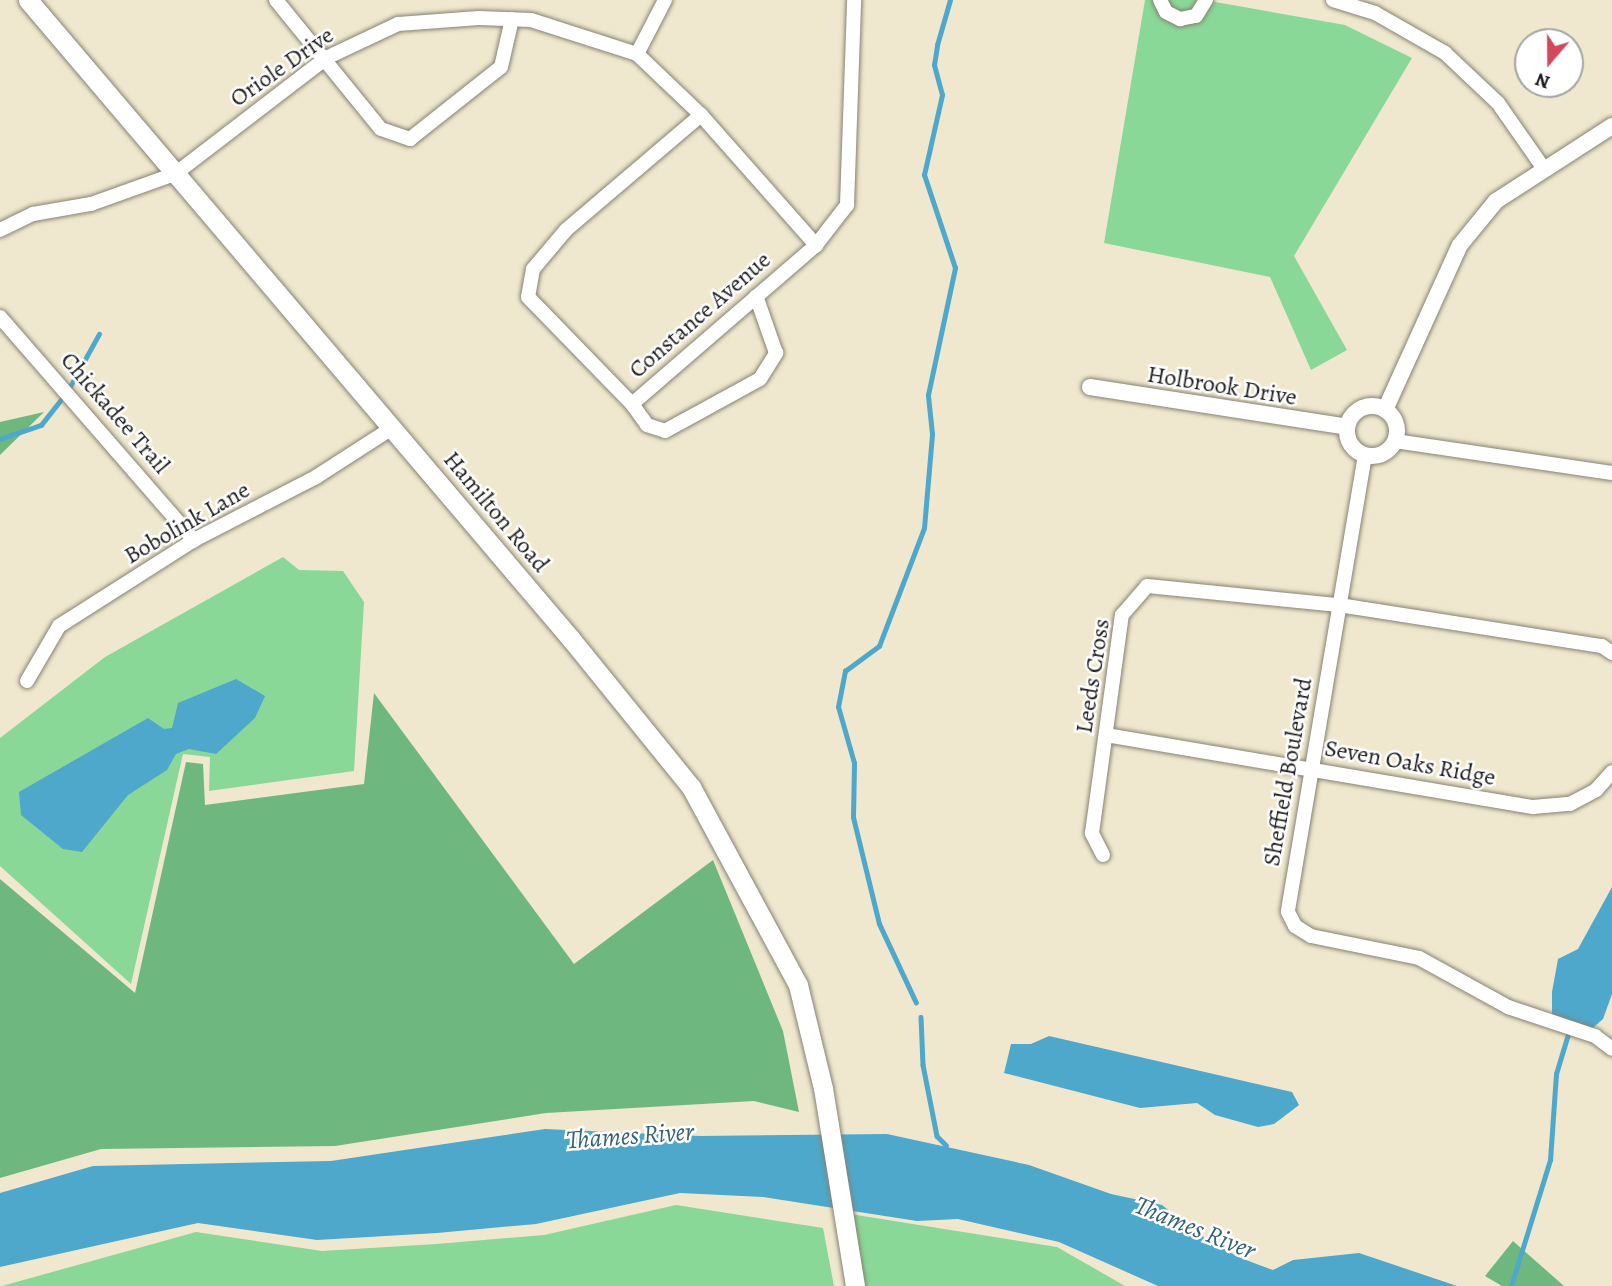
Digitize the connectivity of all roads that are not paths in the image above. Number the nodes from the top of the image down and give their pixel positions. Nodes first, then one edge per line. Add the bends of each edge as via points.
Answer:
1 (28, 0) edge
2 (276, 0) edge
3 (665, 0) edge
4 (854, 0) edge
5 (1160, 0) edge
6 (1206, 0) edge
7 (1333, 0) edge
8 (512, 19) junction
9 (637, 54) junction
10 (326, 58) junction
11 (701, 115) junction
12 (1612, 126) edge
13 (1545, 169) junction
14 (175, 174) junction
15 (0, 230) edge
16 (816, 245) junction
17 (756, 296) junction
18 (0, 317) edge
19 (1090, 387) dead end
20 (632, 404) junction
21 (1385, 410) junction
22 (1348, 427) junction
23 (392, 428) junction
24 (1395, 441) junction
25 (1365, 455) junction
26 (1612, 474) edge
27 (194, 540) junction
28 (1339, 605) junction
29 (1612, 653) edge
30 (27, 681) dead end
31 (1106, 735) junction
32 (1315, 770) junction
33 (1612, 772) edge
34 (1103, 855) dead end
35 (1612, 1049) edge
36 (855, 1286) edge

1 - 14 main road, Hamilton Road
2 - 10 street
3 - 9 street
4 - 16 street, Constance Avenue via 847,205
5 - 6 street via 1166,12 1180,19 1196,16
7 - 13 street via 1375,13 1445,53 1498,103
8 - 9 street, Oriole Drive via 531,20
8 - 10 street, Oriole Drive via 398,23
8 - 10 street via 501,66 410,139 381,129
9 - 11 street, Oriole Drive
10 - 14 street, Oriole Drive
11 - 16 street, Oriole Drive
11 - 20 street, Constance Avenue via 566,230 533,269 528,297
12 - 13 street
13 - 21 street via 1496,201 1460,245
14 - 15 street, Oriole Drive via 91,204 33,214
14 - 23 main road, Hamilton Road
16 - 17 street, Constance Avenue
17 - 20 street, Constance Avenue
17 - 20 street via 776,353 760,379 665,432 647,425
18 - 27 street, Chickadee Trail
19 - 22 street, Holbrook Drive
21 - 22 street via 1365,407 1353,415
21 - 24 street via 1397,427
22 - 25 street via 1353,447
23 - 27 street, Bobolink Lane via 316,477
23 - 36 main road, Hamilton Road via 691,787 798,985 827,1113
24 - 25 street via 1380,454
24 - 26 street
25 - 28 street, Sheffield Boulevard
27 - 30 street, Bobolink Lane via 59,626
28 - 29 street via 1602,646
28 - 31 street, Leeds Cross via 1147,586 1122,615
28 - 32 street, Sheffield Boulevard
31 - 32 street, Seven Oaks Ridge
31 - 34 street, Leeds Cross via 1092,833
32 - 33 street, Seven Oaks Ridge via 1533,807 1570,804 1596,790
32 - 35 street, Sheffield Boulevard via 1291,885 1288,912 1295,926 1311,936 1419,958 1454,982 1508,1007 1595,1036

